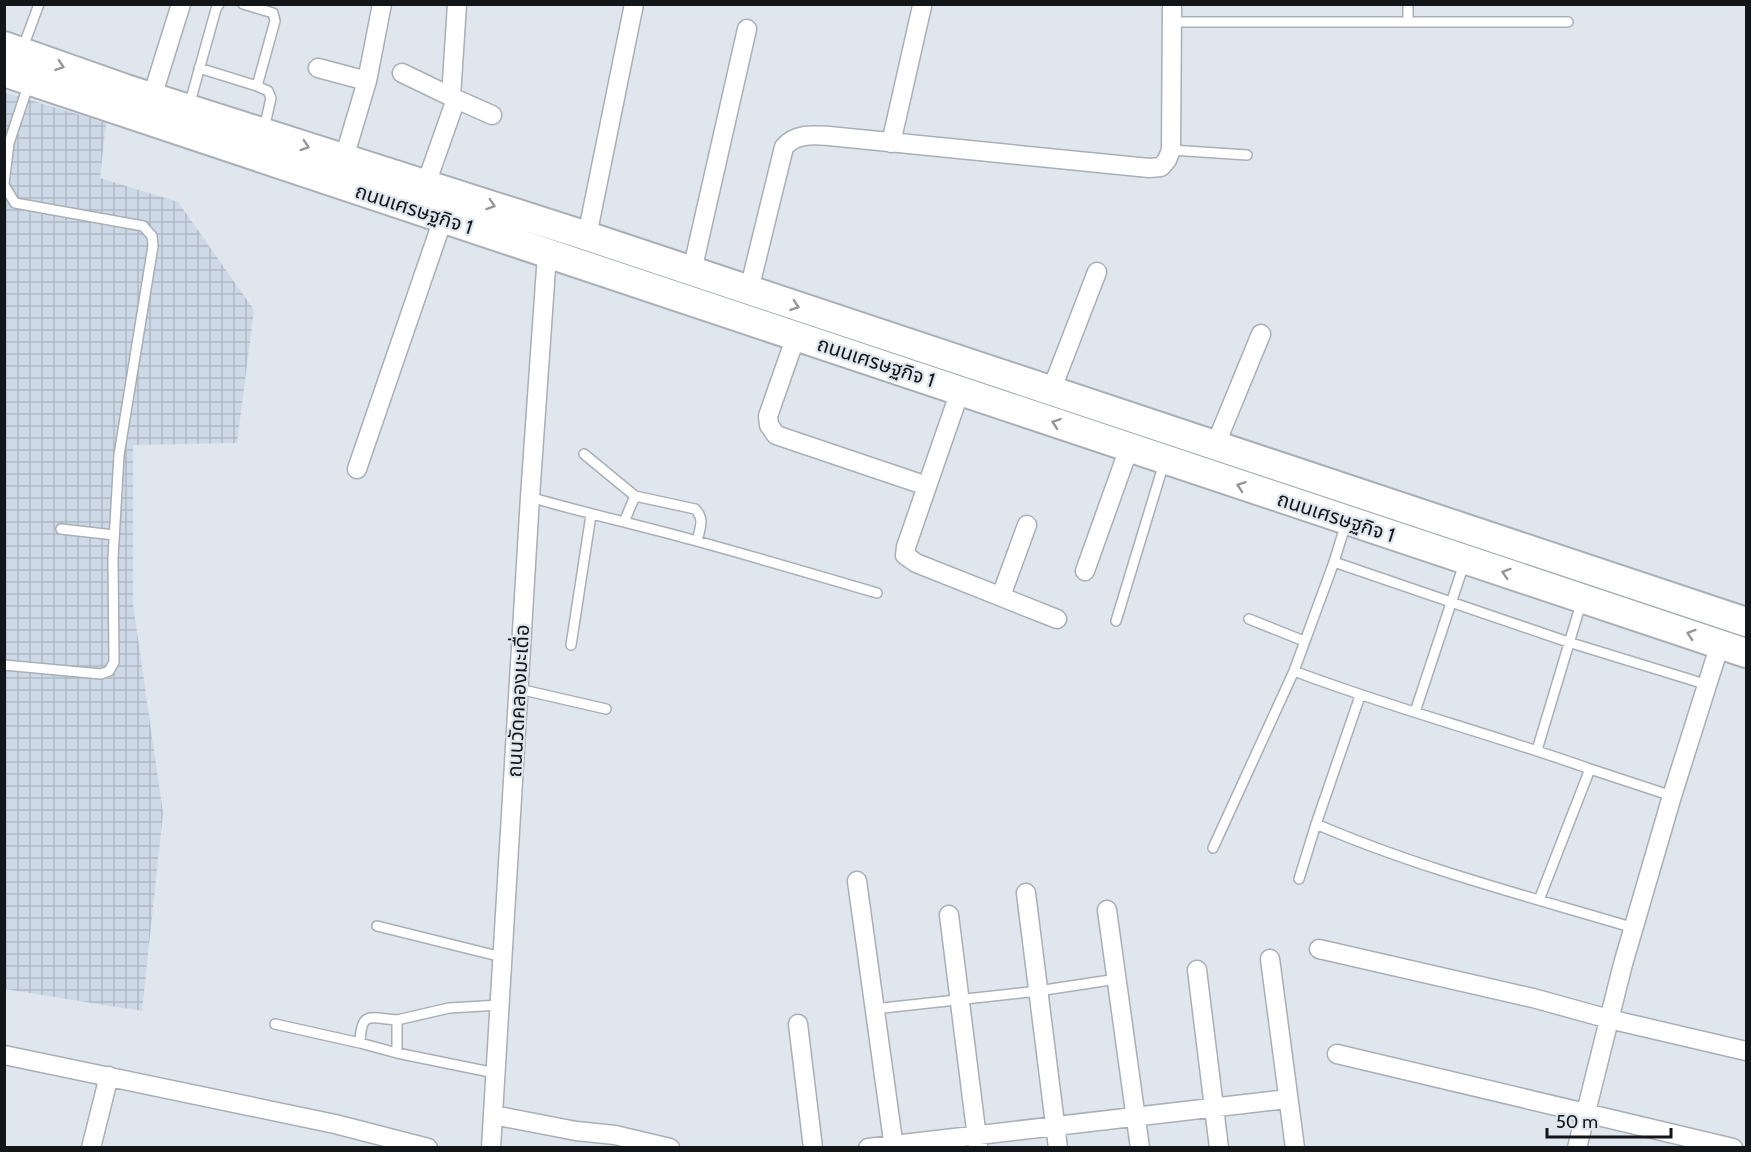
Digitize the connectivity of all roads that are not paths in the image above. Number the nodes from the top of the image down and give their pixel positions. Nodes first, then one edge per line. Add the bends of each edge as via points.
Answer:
1 (39, 4) edge
2 (181, 4) edge
3 (219, 4) edge
4 (243, 4) edge
5 (382, 4) edge
6 (457, 4) edge
7 (634, 4) edge
8 (1408, 4) edge
9 (922, 6) dead end
10 (1172, 13) edge
11 (1408, 22) junction
12 (1568, 22) dead end
13 (747, 29) dead end
14 (15, 63) edge
15 (199, 68) junction
16 (318, 68) dead end
17 (402, 73) dead end
18 (368, 81) junction
19 (257, 86) junction
20 (152, 97) junction
21 (454, 98) junction
22 (189, 109) junction
23 (492, 115) dead end
24 (263, 132) junction
25 (891, 143) junction
26 (1171, 150) junction
27 (1246, 155) dead end
28 (344, 158) junction
29 (4, 184) edge
30 (426, 184) junction
31 (443, 219) junction
32 (587, 236) junction
33 (547, 254) junction
34 (692, 271) junction
35 (1097, 272) dead end
36 (749, 290) junction
37 (1261, 334) dead end
38 (796, 336) junction
39 (960, 391) junction
40 (1051, 391) junction
41 (1215, 446) junction
42 (1130, 448) junction
43 (584, 454) dead end
44 (1165, 460) junction
45 (357, 469) dead end
46 (927, 486) junction
47 (635, 496) junction
48 (530, 497) junction
49 (591, 515) junction
50 (1347, 521) junction
51 (624, 522) junction
52 (1027, 525) dead end
53 (61, 530) dead end
54 (114, 535) junction
55 (697, 541) junction
56 (1465, 560) junction
57 (1334, 562) junction
58 (1085, 571) dead end
59 (877, 593) dead end
60 (1001, 596) junction
61 (1582, 598) junction
62 (1452, 603) junction
63 (1058, 619) dead end
64 (1249, 619) dead end
65 (1116, 621) dead end
66 (1746, 622) edge
67 (1304, 641) junction
68 (1568, 642) junction
69 (571, 645) dead end
70 (1733, 648) edge
71 (4, 664) edge
72 (1294, 671) junction
73 (1708, 685) junction
74 (519, 689) junction
75 (1360, 696) junction
76 (606, 709) dead end
77 (1415, 712) junction
78 (1537, 750) junction
79 (1590, 769) junction
80 (1672, 796) junction
81 (1316, 824) junction
82 (1213, 848) dead end
83 (1299, 879) dead end
84 (857, 881) dead end
85 (1026, 893) dead end
86 (1539, 900) junction
87 (1107, 910) dead end
88 (949, 915) dead end
89 (377, 926) dead end
90 (1634, 928) junction
91 (1319, 949) dead end
92 (502, 957) junction
93 (1270, 959) dead end
94 (1197, 970) dead end
95 (1117, 979) junction
96 (1038, 991) junction
97 (959, 1000) junction
98 (500, 1005) junction
99 (874, 1009) junction
100 (1609, 1019) junction
101 (397, 1020) junction
102 (275, 1024) dead end
103 (798, 1024) dead end
104 (360, 1043) junction
105 (1746, 1051) edge
106 (397, 1053) junction
107 (1337, 1054) dead end
108 (4, 1055) edge
109 (495, 1073) junction
110 (109, 1076) junction
111 (1287, 1099) junction
112 (1214, 1107) junction
113 (1586, 1113) junction
114 (493, 1115) junction
115 (1136, 1116) junction
116 (1056, 1127) junction
117 (576, 1131) junction
118 (978, 1141) edge
119 (894, 1146) edge
120 (91, 1148) edge
121 (428, 1148) edge
122 (491, 1148) edge
123 (616, 1148) edge
124 (670, 1148) edge
125 (813, 1148) edge
126 (868, 1148) edge
127 (1058, 1148) edge
128 (1140, 1148) edge
129 (1219, 1148) edge
130 (1295, 1148) edge
131 (1577, 1148) edge
132 (1733, 1148) edge

1 - 14 lane
2 - 20 street
3 - 15 lane
4 - 19 lane via 273,13 275,21
5 - 18 street
6 - 21 street
7 - 32 street
8 - 11 lane
9 - 25 street
10 - 11 lane
10 - 26 street
11 - 12 lane
13 - 34 street
14 -> 20 main road, ถนนเศรษฐกิจ 1
14 - 29 lane
14 - 31 main road, ถนนเศรษฐกิจ 1
15 - 19 lane
15 - 22 lane
16 - 18 street
17 - 21 street
18 - 28 street
19 - 24 lane via 268,91 271,98
20 - 22 main road, ถนนเศรษฐกิจ 1
21 - 23 street
21 - 30 street
22 - 24 main road, ถนนเศรษฐกิจ 1
24 -> 28 main road, ถนนเศรษฐกิจ 1
25 - 26 street via 1149,168 1161,167
25 - 36 street via 803,135 790,140 784,147
26 - 27 lane
28 - 30 main road, ถนนเศรษฐกิจ 1
29 - 54 lane via 15,203 144,226 152,236 119,455
30 -> 32 main road, ถนนเศรษฐกิจ 1
31 - 33 main road, ถนนเศรษฐกิจ 1
31 - 45 street
32 - 34 main road, ถนนเศรษฐกิจ 1
33 - 38 main road, ถนนเศรษฐกิจ 1
33 - 48 street, ถนนวัดคลองมะเดื่อ
34 - 36 main road, ถนนเศรษฐกิจ 1
35 - 40 street
36 -> 40 main road, ถนนเศรษฐกิจ 1
37 - 41 street
38 - 39 main road, ถนนเศรษฐกิจ 1
38 - 46 street via 768,416 776,435
42 -> 39 main road, ถนนเศรษฐกิจ 1
39 - 46 street
40 - 41 main road, ถนนเศรษฐกิจ 1
41 - 66 main road, ถนนเศรษฐกิจ 1
42 - 44 main road, ถนนเศรษฐกิจ 1
42 - 58 street
43 - 47 lane
50 -> 44 main road, ถนนเศรษฐกิจ 1
44 - 65 lane
46 - 60 street via 905,555 916,563
47 - 51 lane
47 - 55 lane via 694,508 702,522
48 - 49 lane
48 - 74 street, ถนนวัดคลองมะเดื่อ
49 - 51 lane
49 - 69 lane
50 - 56 main road, ถนนเศรษฐกิจ 1
50 - 57 lane
51 - 55 lane
52 - 60 street
53 - 54 lane
54 - 71 lane via 114,662 109,671 81,673
55 - 59 lane
61 -> 56 main road, ถนนเศรษฐกิจ 1
56 - 62 lane
57 - 62 lane
57 - 67 lane
60 - 63 street
61 - 68 lane
70 -> 61 main road, ถนนเศรษฐกิจ 1
62 - 68 lane
62 - 77 lane
64 - 67 lane
67 - 72 lane
68 - 73 lane
68 - 78 lane
70 - 73 street
72 - 75 lane
72 - 82 lane
73 - 80 street
74 - 76 lane
74 - 92 street, ถนนวัดคลองมะเดื่อ
75 - 77 lane
75 - 81 lane
77 - 78 lane
78 - 79 lane
79 - 80 lane
79 - 86 lane
80 - 90 street
81 - 83 lane
81 - 86 lane via 1376,848
84 - 99 street
85 - 96 street
86 - 90 lane
87 - 95 street
88 - 97 street
89 - 92 lane
90 - 100 street
91 - 100 street
92 - 98 street, ถนนวัดคลองมะเดื่อ
93 - 111 street
94 - 112 street
95 - 96 lane
95 - 115 street
96 - 97 lane
96 - 116 street
97 - 99 lane
97 - 118 street
98 - 101 lane via 449,1008
98 - 109 street, ถนนวัดคลองมะเดื่อ
99 - 119 street
100 - 105 street
100 - 113 street
101 - 104 lane via 364,1021 360,1025
101 - 106 lane
102 - 104 lane
103 - 125 street
104 - 106 lane
106 - 109 lane
107 - 113 street
108 - 110 street
109 - 114 street, ถนนวัดคลองมะเดื่อ
110 - 120 street
110 - 121 street
111 - 112 street
111 - 130 street
112 - 115 street
112 - 129 street
113 - 131 street
113 - 132 street
114 - 117 street
114 - 122 street, ถนนวัดคลองมะเดื่อ
115 - 116 street
115 - 128 street
116 - 118 street
116 - 127 street
117 - 123 street
117 - 124 street via 615,1135
118 - 119 street
119 - 126 street

